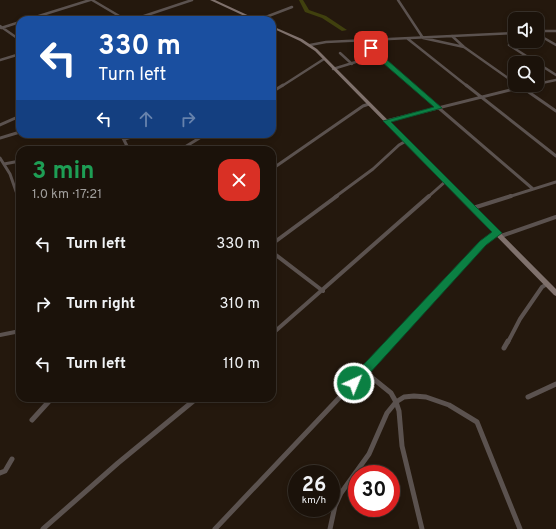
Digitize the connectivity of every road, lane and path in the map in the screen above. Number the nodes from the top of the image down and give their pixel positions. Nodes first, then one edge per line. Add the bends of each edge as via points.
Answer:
1 (91, 0) edge
2 (192, 0) edge
3 (212, 0) edge
4 (398, 0) edge
5 (292, 7) dead end
6 (39, 16) edge
7 (119, 16) edge
8 (144, 16) edge
9 (248, 16) edge
10 (268, 16) edge
11 (16, 23) edge
12 (1, 27) edge
13 (276, 29) edge
14 (556, 31) edge
15 (544, 32) edge
16 (508, 33) edge
17 (452, 36) junction
18 (16, 37) edge
19 (544, 37) edge
20 (423, 38) junction
21 (407, 39) junction
22 (366, 41) junction
23 (310, 45) junction
24 (556, 45) edge
25 (464, 47) junction
26 (514, 48) edge
27 (340, 53) dead end
28 (16, 55) edge
29 (324, 59) junction
30 (0, 60) edge
31 (359, 61) dead end
32 (352, 64) junction
33 (333, 69) junction
34 (556, 74) edge
35 (508, 78) edge
36 (556, 80) edge
37 (544, 83) edge
38 (276, 89) edge
39 (508, 90) edge
40 (528, 92) edge
41 (482, 98) junction
42 (369, 104) junction
43 (439, 108) junction
44 (556, 111) edge
45 (16, 118) edge
46 (386, 121) junction
47 (0, 125) edge
48 (16, 133) edge
49 (0, 138) edge
50 (128, 138) edge
51 (200, 138) edge
52 (125, 139) joint
53 (406, 141) junction
54 (128, 146) edge
55 (186, 146) edge
56 (556, 156) edge
57 (0, 158) edge
58 (16, 162) edge
59 (4, 164) junction
60 (276, 166) edge
61 (446, 181) junction
62 (556, 182) edge
63 (533, 189) junction
64 (16, 191) edge
65 (473, 208) junction
66 (556, 217) edge
67 (499, 234) junction
68 (276, 241) edge
69 (276, 255) edge
70 (547, 284) junction
71 (323, 291) junction
72 (556, 293) edge
73 (276, 331) edge
74 (16, 332) edge
75 (0, 335) edge
76 (504, 348) dead end
77 (364, 372) junction
78 (556, 384) edge
79 (528, 397) dead end
80 (48, 402) edge
81 (191, 402) edge
82 (396, 402) junction
83 (32, 420) dead end
84 (12, 459) dead end
85 (0, 473) edge
86 (42, 529) edge
87 (215, 529) edge
88 (330, 529) edge
89 (422, 529) edge
90 (520, 529) edge

1 - 6 street
1 - 7 street
2 - 8 street
3 - 9 street
4 - 20 street
5 - 10 street
11 - 12 street
12 - 18 street
13 - 23 street
14 - 15 street
16 - 17 street
17 - 20 street
17 - 25 street
19 - 24 street
20 - 21 street
20 - 25 street
21 - 22 street
21 - 41 street
22 - 23 street
22 - 43 street via 377,55
23 - 29 street
25 - 35 street
26 - 34 street
27 - 32 street
28 - 30 street
29 - 33 street
29 - 38 street
31 - 32 street
32 - 33 street
33 - 42 street
36 - 37 street
39 - 41 street
40 - 44 street
41 - 43 street
41 - 56 street
42 - 46 street
42 - 60 street
43 - 46 street
43 - 63 street
45 - 47 street
46 - 53 street
48 - 49 street
50 - 52 street
51 - 55 street
52 - 54 street
53 - 61 street
53 - 68 street via 398,145 373,169
57 - 59 street
58 - 59 street
59 - 64 street
61 - 65 street
61 - 71 street
62 - 63 street
63 - 65 street
65 - 67 street
66 - 67 street
67 - 70 street
67 - 77 street via 483,243
69 - 71 street
70 - 72 street
70 - 76 street via 542,287 520,318
71 - 73 street
74 - 75 street
77 - 82 street via 391,393
77 - 87 street
78 - 79 street
80 - 83 street
81 - 86 street
82 - 88 street via 378,431 370,453 338,500
82 - 89 street via 402,446
82 - 90 street via 413,397 439,399 467,413 477,422
84 - 85 street via 5,471

